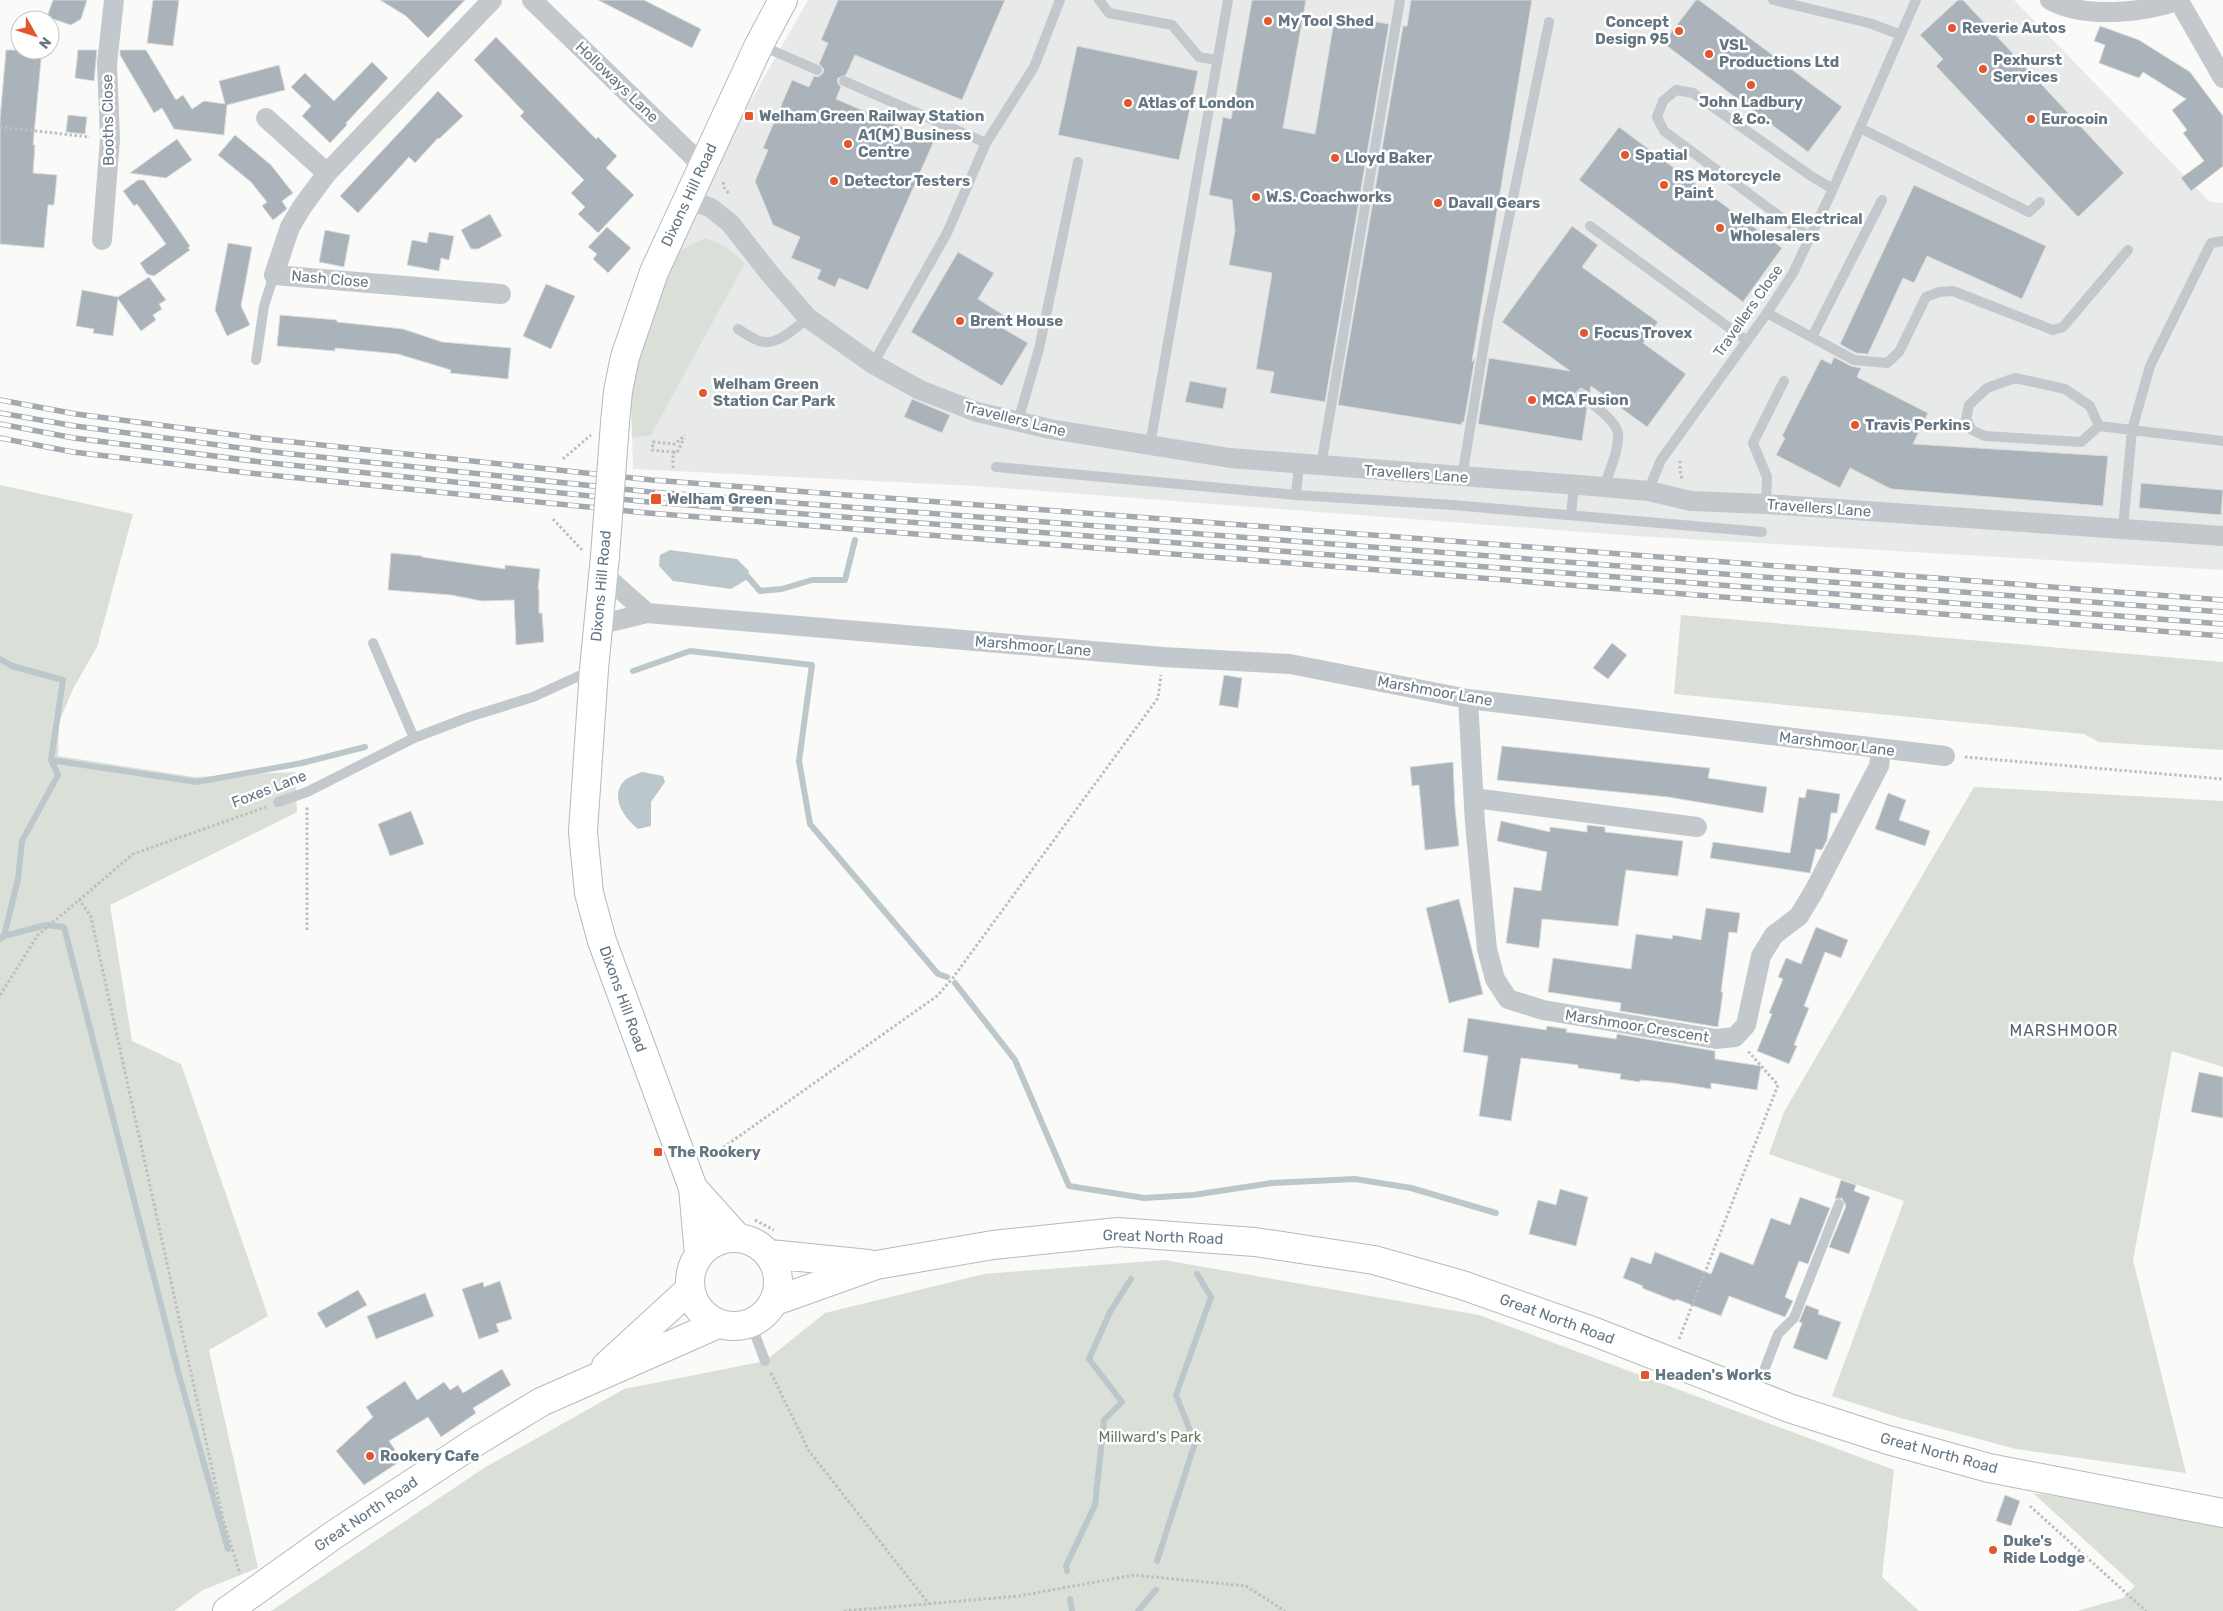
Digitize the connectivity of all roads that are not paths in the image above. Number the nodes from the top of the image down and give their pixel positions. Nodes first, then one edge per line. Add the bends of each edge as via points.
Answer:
1 (114, 0) edge
2 (492, 0) edge
3 (532, 0) edge
4 (783, 0) edge
5 (1060, 0) edge
6 (1099, 0) edge
7 (1228, 0) edge
8 (1400, 0) edge
9 (1773, 0) edge
10 (1916, 0) edge
11 (2050, 0) edge
12 (2180, 0) edge
13 (1549, 22) dead end
14 (1899, 34) junction
15 (759, 44) junction
16 (1217, 60) junction
17 (817, 70) dead end
18 (2223, 78) edge
19 (844, 81) dead end
20 (266, 118) dead end
21 (1860, 128) junction
22 (986, 143) junction
23 (1078, 162) dead end
24 (712, 171) junction
25 (327, 173) junction
26 (1833, 189) junction
27 (688, 199) junction
28 (1882, 200) dead end
29 (2040, 202) dead end
30 (1590, 226) dead end
31 (1809, 236) junction
32 (102, 240) dead end
33 (2223, 240) edge
34 (2128, 250) dead end
35 (274, 275) junction
36 (501, 294) dead end
37 (1767, 313) junction
38 (808, 318) junction
39 (738, 329) dead end
40 (1812, 337) junction
41 (1746, 340) junction
42 (256, 360) dead end
43 (873, 364) junction
44 (1784, 382) dead end
45 (1581, 395) dead end
46 (1018, 421) junction
47 (2099, 426) junction
48 (2132, 430) junction
49 (2223, 441) edge
50 (1150, 446) junction
51 (1299, 464) junction
52 (1321, 466) junction
53 (996, 467) dead end
54 (1462, 478) junction
55 (1574, 485) junction
56 (1604, 487) junction
57 (1648, 491) junction
58 (1296, 495) junction
59 (1766, 504) junction
60 (1571, 515) junction
61 (2123, 528) junction
62 (1762, 532) dead end
63 (2223, 536) edge
64 (598, 562) junction
65 (647, 613) junction
66 (598, 625) junction
67 (373, 643) dead end
68 (594, 669) junction
69 (1468, 699) junction
70 (414, 738) junction
71 (1881, 749) junction
72 (1944, 756) road end
73 (1474, 798) junction
74 (278, 802) road end
75 (1697, 827) dead end
76 (696, 1176) junction
77 (1839, 1204) dead end
78 (737, 1237) junction
79 (770, 1254) junction
80 (699, 1255) junction
81 (876, 1265) junction
82 (690, 1289) junction
83 (775, 1301) junction
84 (718, 1324) junction
85 (751, 1324) junction
86 (765, 1361) road end
87 (588, 1383) junction
88 (1755, 1395) junction
89 (2223, 1513) edge
90 (237, 1603) edge

1 - 32 street, Booths Close via 107,64 110,139
2 - 25 street, Nash Close
3 - 24 street, Holloways Lane
4 - 15 main road, Dixons Hill Road
5 - 22 lane via 1034,66
6 - 16 lane via 1110,13 1172,25 1199,57
7 - 16 lane
8 - 52 lane
9 - 14 lane via 1869,23
10 - 14 lane, Travellers Close
11 - 12 street via 2107,12 2136,11
12 - 18 street
13 - 54 lane via 1488,320
14 - 21 lane, Travellers Close
15 - 17 lane
15 - 24 main road, Dixons Hill Road
16 - 50 lane
19 - 22 lane
20 - 25 street
21 - 26 lane, Travellers Close
21 - 29 lane via 2028,212
22 - 43 lane via 947,233
23 - 46 lane via 1038,349
24 - 27 main road, Dixons Hill Road
25 - 35 street, Nash Close via 290,227
26 - 31 lane, Travellers Close
26 - 31 lane via 1693,93 1676,90 1663,101 1657,117 1664,131
27 - 38 street, Travellers Lane via 711,208 730,223
27 - 64 main road, Dixons Hill Road, bridge via 638,315 606,426
28 - 40 lane
30 - 41 lane
31 - 37 lane, Travellers Close via 1793,272
33 - 48 lane via 2211,243 2150,366
34 - 40 lane via 2064,327 2053,330 1953,291 1926,297 1899,352 1887,363 1854,360
35 - 36 street, Nash Close
35 - 42 lane via 264,306
37 - 40 lane
37 - 41 lane, Travellers Close
38 - 39 lane via 787,340 761,342
38 - 43 street, Travellers Lane
41 - 57 lane, Travellers Close via 1661,460
43 - 46 street, Travellers Lane via 920,390 977,412
44 - 59 lane via 1753,443 1767,477
45 - 56 lane via 1611,421 1618,432
46 - 50 street, Travellers Lane
47 - 47 lane via 2090,406 2065,389 2016,378 1987,388 1969,404 1966,419 1972,430 1985,436 2081,442
47 - 48 lane
48 - 49 lane
48 - 61 lane
50 - 51 street, Travellers Lane
51 - 52 street, Travellers Lane
51 - 58 lane
52 - 54 street, Travellers Lane
53 - 58 lane
54 - 55 street, Travellers Lane
55 - 56 street, Travellers Lane
55 - 60 lane
56 - 57 street, Travellers Lane
57 - 59 street, Travellers Lane via 1691,501
58 - 60 lane
59 - 61 street, Travellers Lane
60 - 62 lane
61 - 63 street, Travellers Lane
64 - 65 street
64 - 66 main road, Dixons Hill Road
65 - 66 street, Marshmoor Lane
65 - 69 street, Marshmoor Lane via 1163,657 1290,664
66 - 68 main road, Dixons Hill Road
67 - 70 lane
68 - 70 lane, Foxes Lane via 533,696
68 - 76 main road, Dixons Hill Road via 583,832 589,893 602,942
69 - 71 street, Marshmoor Lane
69 - 73 street, Marshmoor Crescent
70 - 74 lane, Foxes Lane via 307,792
71 - 72 street, Marshmoor Lane
71 - 73 street, Marshmoor Crescent via 1879,766 1814,891 1799,916 1774,934 1761,956 1746,1024 1735,1037 1716,1039 1542,1010 1508,998 1495,979 1487,949
73 - 75 street
76 - 78 main road, Dixons Hill Road
76 - 80 main road, Dixons Hill Road
77 - 88 lane via 1794,1318 1778,1334
78 - 79 main road via 753,1241
78 - 80 main road via 723,1239
79 - 81 main road, Great North Road
79 - 83 main road via 777,1268 779,1284
80 - 82 main road via 691,1271
81 - 83 main road, Great North Road
81 - 88 main road, Great North Road via 993,1245 1118,1232 1255,1242 1374,1260 1462,1285
82 - 84 main road via 696,1306
82 - 87 main road, Great North Road
83 - 85 main road
84 - 85 main road via 732,1327
84 - 87 main road, Great North Road
85 - 86 lane
87 - 90 main road, Great North Road via 541,1402 477,1440
88 - 89 main road, Great North Road via 1888,1440 1989,1468

